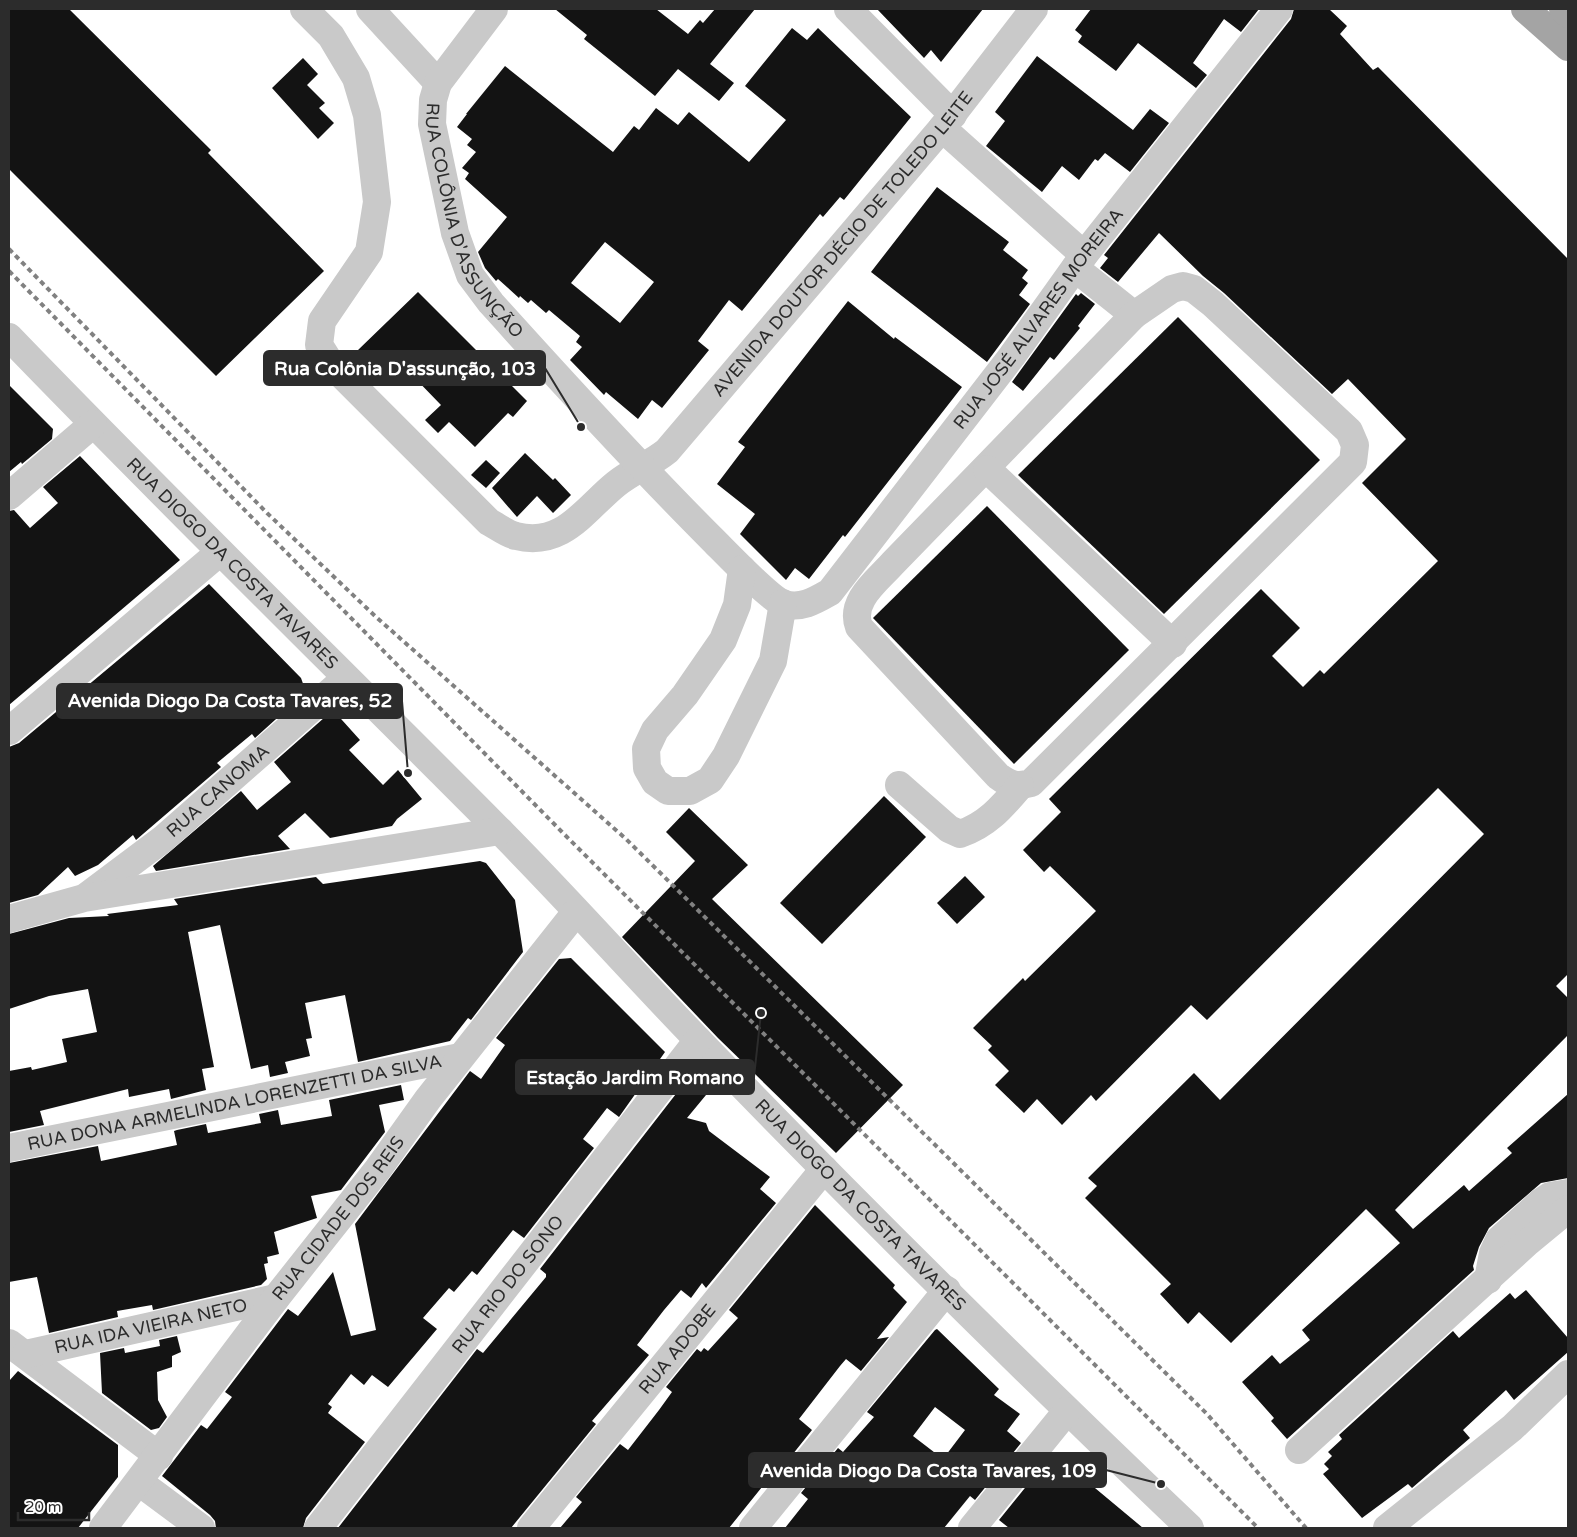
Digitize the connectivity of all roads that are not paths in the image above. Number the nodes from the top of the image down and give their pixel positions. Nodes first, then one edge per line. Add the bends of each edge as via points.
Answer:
1 (304, 9) edge
2 (370, 9) edge
3 (494, 9) edge
4 (848, 9) edge
5 (1034, 9) edge
6 (1279, 9) edge
7 (1526, 9) edge
8 (1563, 9) edge
9 (1568, 14) edge
10 (1568, 47) edge
11 (438, 83) junction
12 (948, 122) junction
13 (1080, 262) junction
14 (1134, 315) junction
15 (9, 338) edge
16 (93, 424) junction
17 (640, 467) junction
18 (987, 469) junction
19 (9, 496) edge
20 (220, 552) junction
21 (742, 569) junction
22 (783, 603) junction
23 (1172, 644) junction
24 (346, 678) junction
25 (9, 731) edge
26 (899, 785) dead end
27 (1020, 786) junction
28 (500, 831) junction
29 (84, 898) junction
30 (576, 912) junction
31 (9, 919) edge
32 (698, 1040) junction
33 (460, 1057) junction
34 (9, 1148) edge
35 (824, 1169) junction
36 (1568, 1207) edge
37 (947, 1290) junction
38 (276, 1298) junction
39 (17, 1348) edge
40 (1568, 1374) edge
41 (1066, 1411) junction
42 (1300, 1450) dead end
43 (159, 1456) junction
44 (139, 1482) junction
45 (104, 1528) edge
46 (201, 1528) edge
47 (318, 1528) edge
48 (531, 1528) edge
49 (753, 1528) edge
50 (972, 1528) edge
51 (1190, 1528) edge
52 (1387, 1528) edge

1 - 17 street, AVENIDA DOUTOR DÉCIO DE TOLEDO LEITE via 330,36 356,78 367,115 376,202 370,252 322,321 319,345 330,364 489,522 516,536 547,538 574,525 608,490
2 - 11 street
3 - 11 street, RUA COLÔNIA D'ASSUNÇÃO
4 - 12 street
5 - 12 street, AVENIDA DOUTOR DÉCIO DE TOLEDO LEITE
6 - 13 street, RUA JOSÉ ALVARES MOREIRA
7 - 10 main road
8 - 9 main road
11 - 17 street, RUA COLÔNIA D'ASSUNÇÃO via 432,124 455,233 470,275 491,303
12 - 13 street
12 - 17 street, AVENIDA DOUTOR DÉCIO DE TOLEDO LEITE via 667,451
13 - 14 street
13 - 22 street, RUA JOSÉ ALVARES MOREIRA via 1012,356 830,592 799,606
14 - 18 street
14 - 23 street via 1172,289 1183,286 1194,289 1349,431 1355,445 1353,462
15 - 16 street, RUA DIOGO DA COSTA TAVARES
16 - 19 street
16 - 20 street, RUA DIOGO DA COSTA TAVARES
17 - 21 street, RUA COLÔNIA D'ASSUNÇÃO
18 - 23 street
18 - 27 street via 893,563 859,602 856,620 998,776 1009,784
20 - 24 street, RUA DIOGO DA COSTA TAVARES
20 - 25 street
21 - 22 street
21 - 22 street via 737,604 723,640 655,730 646,749 647,768 655,782 668,791 690,791 710,780 726,756 773,661
23 - 27 street via 1031,783
24 - 28 street, RUA DIOGO DA COSTA TAVARES
24 - 29 street, RUA CANOMA via 163,838
26 - 27 street via 949,829 960,834 993,817
28 - 29 street
28 - 30 street, RUA DIOGO DA COSTA TAVARES
29 - 31 street
30 - 32 street, RUA DIOGO DA COSTA TAVARES
30 - 33 street, RUA CIDADE DOS REIS
32 - 35 street, RUA DIOGO DA COSTA TAVARES
32 - 47 street, RUA RIO DO SONO
33 - 34 street, RUA DONA ARMELINDA LORENZETTI DA SILVA
33 - 38 street, RUA CIDADE DOS REIS via 378,1170
35 - 37 street, RUA DIOGO DA COSTA TAVARES
35 - 48 street, RUA ADOBE
36 - 42 street
37 - 41 street, RUA DIOGO DA COSTA TAVARES
37 - 49 street
38 - 39 street, RUA IDA VIEIRA NETO
38 - 43 street, RUA CIDADE DOS REIS
39 - 43 street
40 - 52 street via 1512,1428
41 - 50 street
41 - 51 street, RUA DIOGO DA COSTA TAVARES
43 - 44 street, RUA CIDADE DOS REIS
44 - 45 street, RUA CIDADE DOS REIS
44 - 46 street

